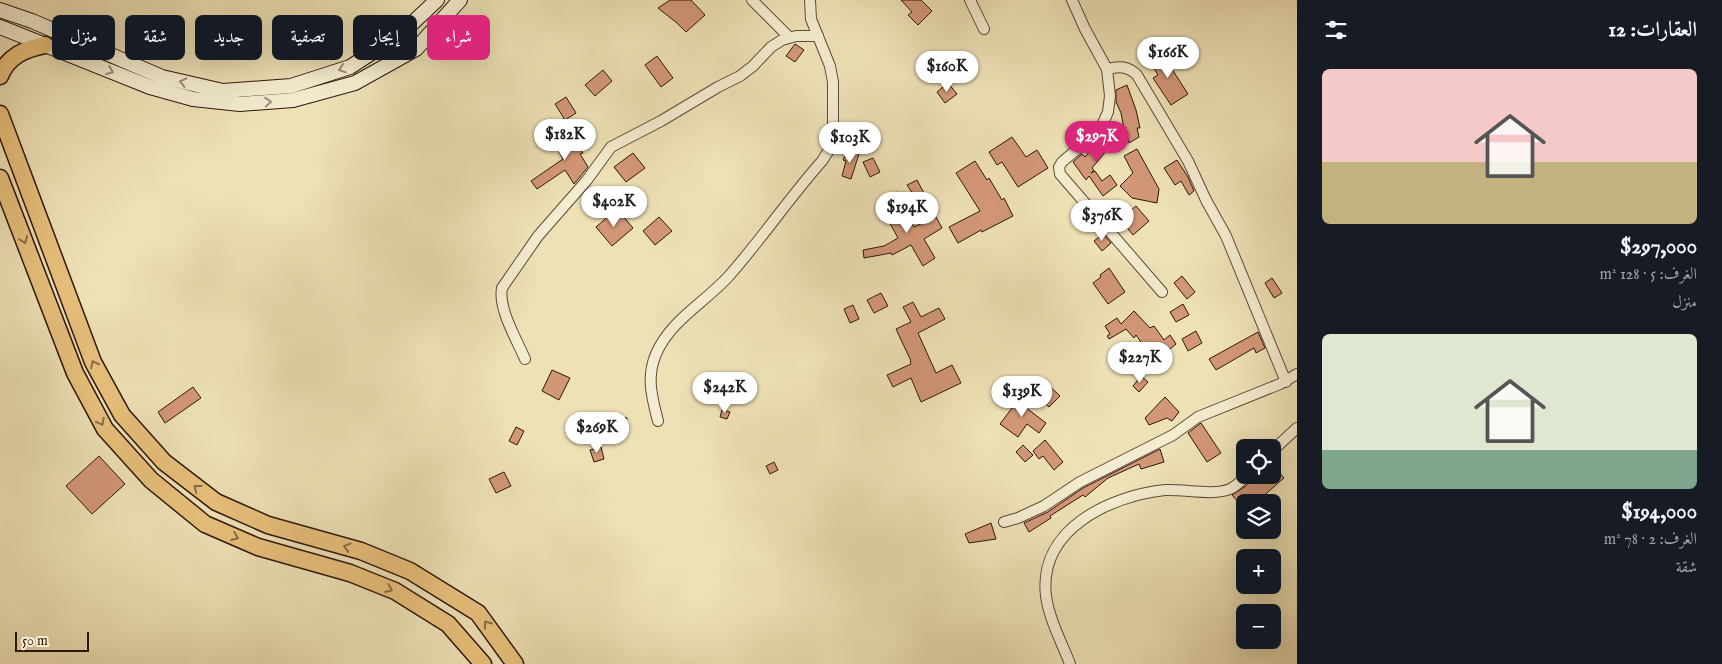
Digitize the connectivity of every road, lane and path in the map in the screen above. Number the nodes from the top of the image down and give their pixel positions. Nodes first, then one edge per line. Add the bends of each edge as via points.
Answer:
1 (437, 0) edge
2 (460, 0) edge
3 (752, 0) edge
4 (810, 0) edge
5 (970, 0) edge
6 (1072, 0) edge
7 (0, 10) edge
8 (417, 19) edge
9 (0, 27) edge
10 (984, 29) dead end
11 (818, 36) junction
12 (789, 37) junction
13 (45, 45) junction
14 (360, 60) edge
15 (367, 60) edge
16 (1107, 70) junction
17 (374, 73) junction
18 (0, 76) edge
19 (152, 80) junction
20 (0, 114) edge
21 (0, 178) edge
22 (1162, 292) dead end
23 (525, 359) dead end
24 (1297, 374) edge
25 (1286, 382) junction
26 (658, 421) dead end
27 (1296, 429) edge
28 (1281, 443) edge
29 (1237, 484) edge
30 (1004, 522) dead end
31 (483, 664) edge
32 (515, 664) edge
33 (1070, 664) edge

1 - 8 main road
2 - 17 main road via 416,49
3 - 12 street
4 - 11 street via 811,19
5 - 10 street
6 - 16 street
7 - 19 main road via 32,21
9 - 13 main road
11 - 12 street
11 - 26 street via 833,82 834,128 829,150 730,274 665,338 650,375
12 - 23 street via 771,47 740,76 606,151 590,176 538,236 502,288 502,306
13 - 18 main road via 28,48 13,57
13 -> 19 main road
14 -> 19 main road via 350,67 291,86 223,91 162,77
15 - 17 main road
16 - 22 street via 1110,96 1103,123 1062,162 1059,170
16 - 25 street via 1123,67 1137,75 1177,141 1226,236
19 -> 17 main road via 193,99 240,104 293,100 355,82
32 -> 20 main road via 478,613 410,571 361,551 268,525 216,502 164,462 122,415 92,362
21 -> 31 main road via 75,373 105,429 151,480 205,524 258,547 350,573 395,591 448,624
24 - 25 street
25 - 30 street via 1198,417 1173,435 1080,482 1044,506
27 - 28 street
29 - 33 street via 1225,491 1168,490 1125,499 1100,509 1071,528 1052,555 1045,586 1048,607

